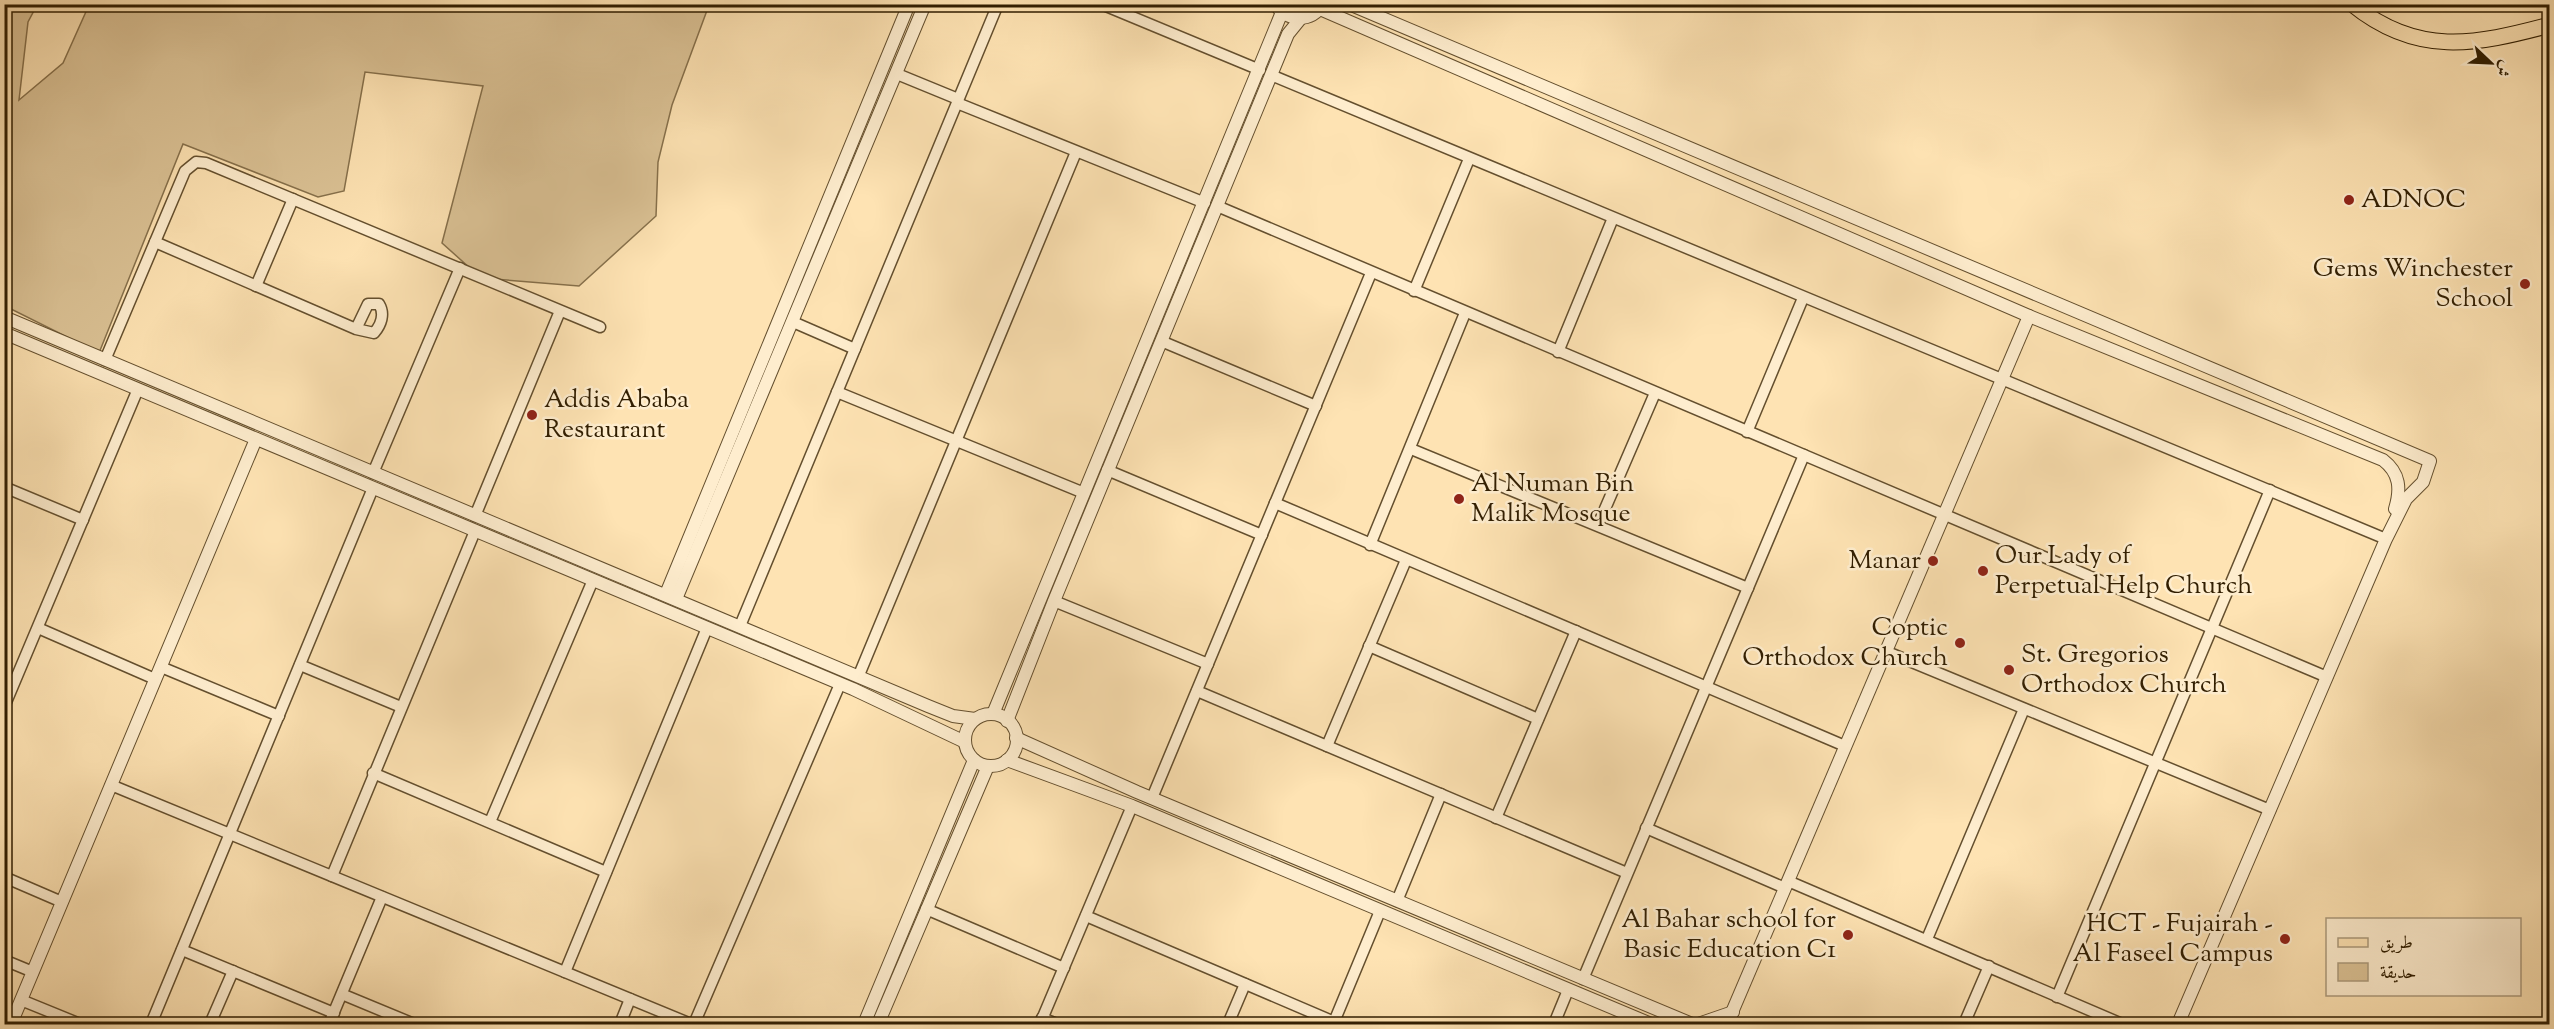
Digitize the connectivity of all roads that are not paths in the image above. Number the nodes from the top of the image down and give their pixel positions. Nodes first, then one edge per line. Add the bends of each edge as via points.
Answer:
1 (909, 4) edge
2 (925, 4) edge
3 (998, 4) edge
4 (1101, 4) edge
5 (1349, 4) edge
6 (2352, 4) edge
7 (2370, 4) edge
8 (1321, 7) edge
9 (1278, 8) edge
10 (1301, 18) junction
11 (2550, 25) edge
12 (2416, 38) junction
13 (1265, 73) junction
14 (897, 74) junction
15 (958, 101) junction
16 (1076, 152) junction
17 (1469, 159) junction
18 (293, 199) junction
19 (1211, 205) junction
20 (1612, 218) junction
21 (1804, 218) junction
22 (1863, 221) junction
23 (155, 242) junction
24 (1898, 259) junction
25 (1959, 262) junction
26 (460, 268) junction
27 (1371, 273) junction
28 (256, 286) junction
29 (1414, 291) junction
30 (1803, 298) junction
31 (560, 311) junction
32 (1466, 313) junction
33 (2029, 316) junction
34 (4, 318) edge
35 (793, 322) junction
36 (600, 327) dead end
37 (356, 329) dead end
38 (4, 333) edge
39 (1161, 340) junction
40 (855, 348) junction
41 (1558, 352) junction
42 (105, 360) junction
43 (2001, 380) junction
44 (138, 389) junction
45 (837, 392) junction
46 (1655, 393) junction
47 (1316, 406) junction
48 (233, 414) junction
49 (228, 427) junction
50 (1748, 432) junction
51 (256, 439) junction
52 (957, 440) junction
53 (1411, 448) junction
54 (1804, 455) junction
55 (1107, 470) junction
56 (373, 473) junction
57 (4, 487) edge
58 (373, 488) junction
59 (2270, 490) junction
60 (1084, 493) junction
61 (1275, 503) junction
62 (1943, 514) junction
63 (475, 516) junction
64 (83, 520) junction
65 (1598, 525) junction
66 (2392, 525) junction
67 (475, 531) junction
68 (697, 533) junction
69 (1262, 535) junction
70 (2386, 538) junction
71 (1370, 545) junction
72 (1406, 560) junction
73 (593, 580) junction
74 (1748, 588) junction
75 (671, 596) junction
76 (1054, 601) junction
77 (740, 626) junction
78 (38, 628) junction
79 (707, 628) junction
80 (2210, 629) junction
81 (1576, 631) junction
82 (1369, 646) junction
83 (1885, 651) junction
84 (1208, 664) junction
85 (300, 665) junction
86 (161, 666) junction
87 (859, 675) junction
88 (2327, 677) junction
89 (156, 679) junction
90 (840, 684) junction
91 (1707, 686) junction
92 (1197, 691) junction
93 (4, 707) edge
94 (401, 707) junction
95 (2024, 709) junction
96 (993, 714) junction
97 (279, 716) junction
98 (975, 719) junction
99 (1538, 719) junction
100 (1007, 721) junction
101 (1016, 738) junction
102 (965, 742) junction
103 (1328, 746) junction
104 (1845, 746) junction
105 (974, 760) junction
106 (1007, 760) junction
107 (2155, 763) junction
108 (988, 766) junction
109 (373, 773) junction
110 (111, 785) junction
111 (1441, 794) junction
112 (1152, 798) junction
113 (1132, 807) junction
114 (2270, 810) junction
115 (1496, 818) junction
116 (490, 822) junction
117 (1646, 828) junction
118 (229, 834) junction
119 (606, 872) junction
120 (1627, 873) junction
121 (332, 876) junction
122 (4, 877) edge
123 (1787, 885) junction
124 (382, 897) junction
125 (1397, 901) junction
126 (62, 902) junction
127 (926, 909) junction
128 (1380, 911) junction
129 (1086, 916) junction
130 (1927, 939) junction
131 (182, 950) junction
132 (4, 960) edge
133 (1989, 966) junction
134 (1064, 968) junction
135 (232, 971) junction
136 (33, 972) junction
137 (565, 972) junction
138 (1582, 979) junction
139 (1245, 984) junction
140 (1568, 990) junction
141 (344, 995) junction
142 (2057, 997) junction
143 (630, 999) junction
144 (21, 1000) junction
145 (1733, 1012) junction
146 (334, 1013) junction
147 (1041, 1021) edge
148 (400, 1022) edge
149 (1336, 1023) edge
150 (11, 1024) edge
151 (80, 1024) edge
152 (151, 1024) edge
153 (210, 1024) edge
154 (329, 1024) edge
155 (414, 1024) edge
156 (620, 1024) edge
157 (692, 1024) edge
158 (864, 1024) edge
159 (878, 1024) edge
160 (1057, 1024) edge
161 (1228, 1024) edge
162 (1554, 1024) edge
163 (1651, 1024) edge
164 (1692, 1024) edge
165 (1698, 1024) edge
166 (1727, 1024) edge
167 (1965, 1024) edge
168 (2122, 1024) edge
169 (2178, 1024) edge

1 - 68 street
2 - 14 street
3 - 15 street
4 - 13 street
5 - 22 street
6 - 12 main road via 2381,24
7 - 12 main road
8 - 10 street
8 - 21 street
9 - 10 street
9 - 13 street
10 - 13 street
11 - 12 main road via 2478,43
13 - 17 street
13 - 19 street
14 - 15 street
14 - 35 street
15 - 16 street
15 - 40 street
16 - 19 street
16 - 52 street
17 - 20 street
17 - 29 street
18 - 23 street via 196,162 185,171
18 - 26 street
18 - 28 street
19 - 27 street
19 - 39 street
19 - 60 street
20 - 30 street
20 - 41 street
21 - 22 street via 1861,237 1867,230
21 - 24 street
22 - 25 street
23 - 28 street
23 - 42 street
24 - 25 street via 1898,250 1905,248 1934,260
24 - 33 street
25 - 66 street via 2430,460 2423,482 2406,499
26 - 31 street
26 - 56 street
27 - 29 street
27 - 47 street
28 - 37 street
29 - 32 street
30 - 43 street
30 - 50 street
31 - 36 street
31 - 63 street
32 - 41 street
32 - 53 street
33 - 43 street
33 - 66 street via 2383,460 2399,484
34 - 42 street
35 - 40 street
35 - 68 street
38 - 44 street
39 - 47 street
39 - 55 street
40 - 45 street
41 - 46 street
42 - 48 street
43 - 59 street
43 - 62 street
44 - 49 street
44 - 64 street
45 - 52 street
45 - 77 street
46 - 50 street
46 - 65 street
47 - 61 street
48 - 49 street
48 - 56 street
49 - 51 street
50 - 54 street
51 - 58 street
51 - 86 street
52 - 60 street
52 - 87 street
53 - 65 street
53 - 71 street
54 - 62 street
54 - 74 street
55 - 69 street
55 - 76 street
56 - 63 street
57 - 64 street
58 - 67 street
58 - 85 street
59 - 70 street
59 - 80 street
60 - 96 street
61 - 69 street
61 - 71 street
62 - 80 street
62 - 83 street
63 - 75 street
64 - 78 street
65 - 74 street
66 - 70 street
67 - 73 street
67 - 94 street
68 - 75 street
69 - 84 street
70 - 88 street
71 - 72 street
72 - 81 street
72 - 82 street
73 - 79 street
73 - 116 street
74 - 91 street
75 - 77 street
76 - 84 street
76 - 100 street
77 - 87 street
78 - 89 street
78 - 93 street
79 - 90 street
79 - 119 street
80 - 88 street
80 - 107 street
81 - 91 street
81 - 99 street
82 - 99 street
82 - 103 street
83 - 95 street
83 - 104 street
84 - 92 street
85 - 94 street
85 - 97 street
86 - 89 street
86 - 97 street
87 - 98 street via 952,716
88 - 114 street
89 - 110 street
90 - 102 street
90 - 157 street
91 - 104 street
91 - 117 street
92 - 103 street
92 - 112 street
94 - 109 street
95 - 107 street
95 - 130 street
96 - 98 street
96 - 100 street
97 - 118 street
98 - 102 street via 967,729
99 - 115 street
100 - 101 street
101 - 106 street
101 - 112 street
102 - 105 street
103 - 111 street
104 - 123 street
105 - 108 street
105 - 158 street
106 - 108 street
106 - 113 street
107 - 114 street
107 - 142 street
108 - 127 street
109 - 116 street
109 - 121 street
110 - 118 street
110 - 126 street
111 - 115 street
111 - 125 street
112 - 125 street
113 - 128 street
113 - 129 street
114 - 169 street
115 - 120 street
116 - 119 street
117 - 120 street
117 - 123 street
118 - 121 street
118 - 131 street
119 - 137 street
120 - 138 street
121 - 124 street
122 - 126 street
123 - 130 street
123 - 145 street
124 - 137 street
124 - 141 street
125 - 138 street
126 - 136 street
127 - 134 street
127 - 159 street
128 - 140 street
128 - 149 street
129 - 134 street
129 - 139 street
130 - 133 street
131 - 135 street
131 - 152 street
132 - 136 street
133 - 142 street
133 - 167 street
134 - 147 street
135 - 146 street
135 - 153 street
136 - 144 street
137 - 143 street
138 - 164 street
139 - 149 street
139 - 161 street
140 - 162 street
140 - 163 street
141 - 146 street
141 - 148 street
142 - 168 street
143 - 156 street
143 - 157 street
144 - 150 street
144 - 151 street
145 - 165 street
145 - 166 street
146 - 154 street
147 - 160 street
148 - 155 street

